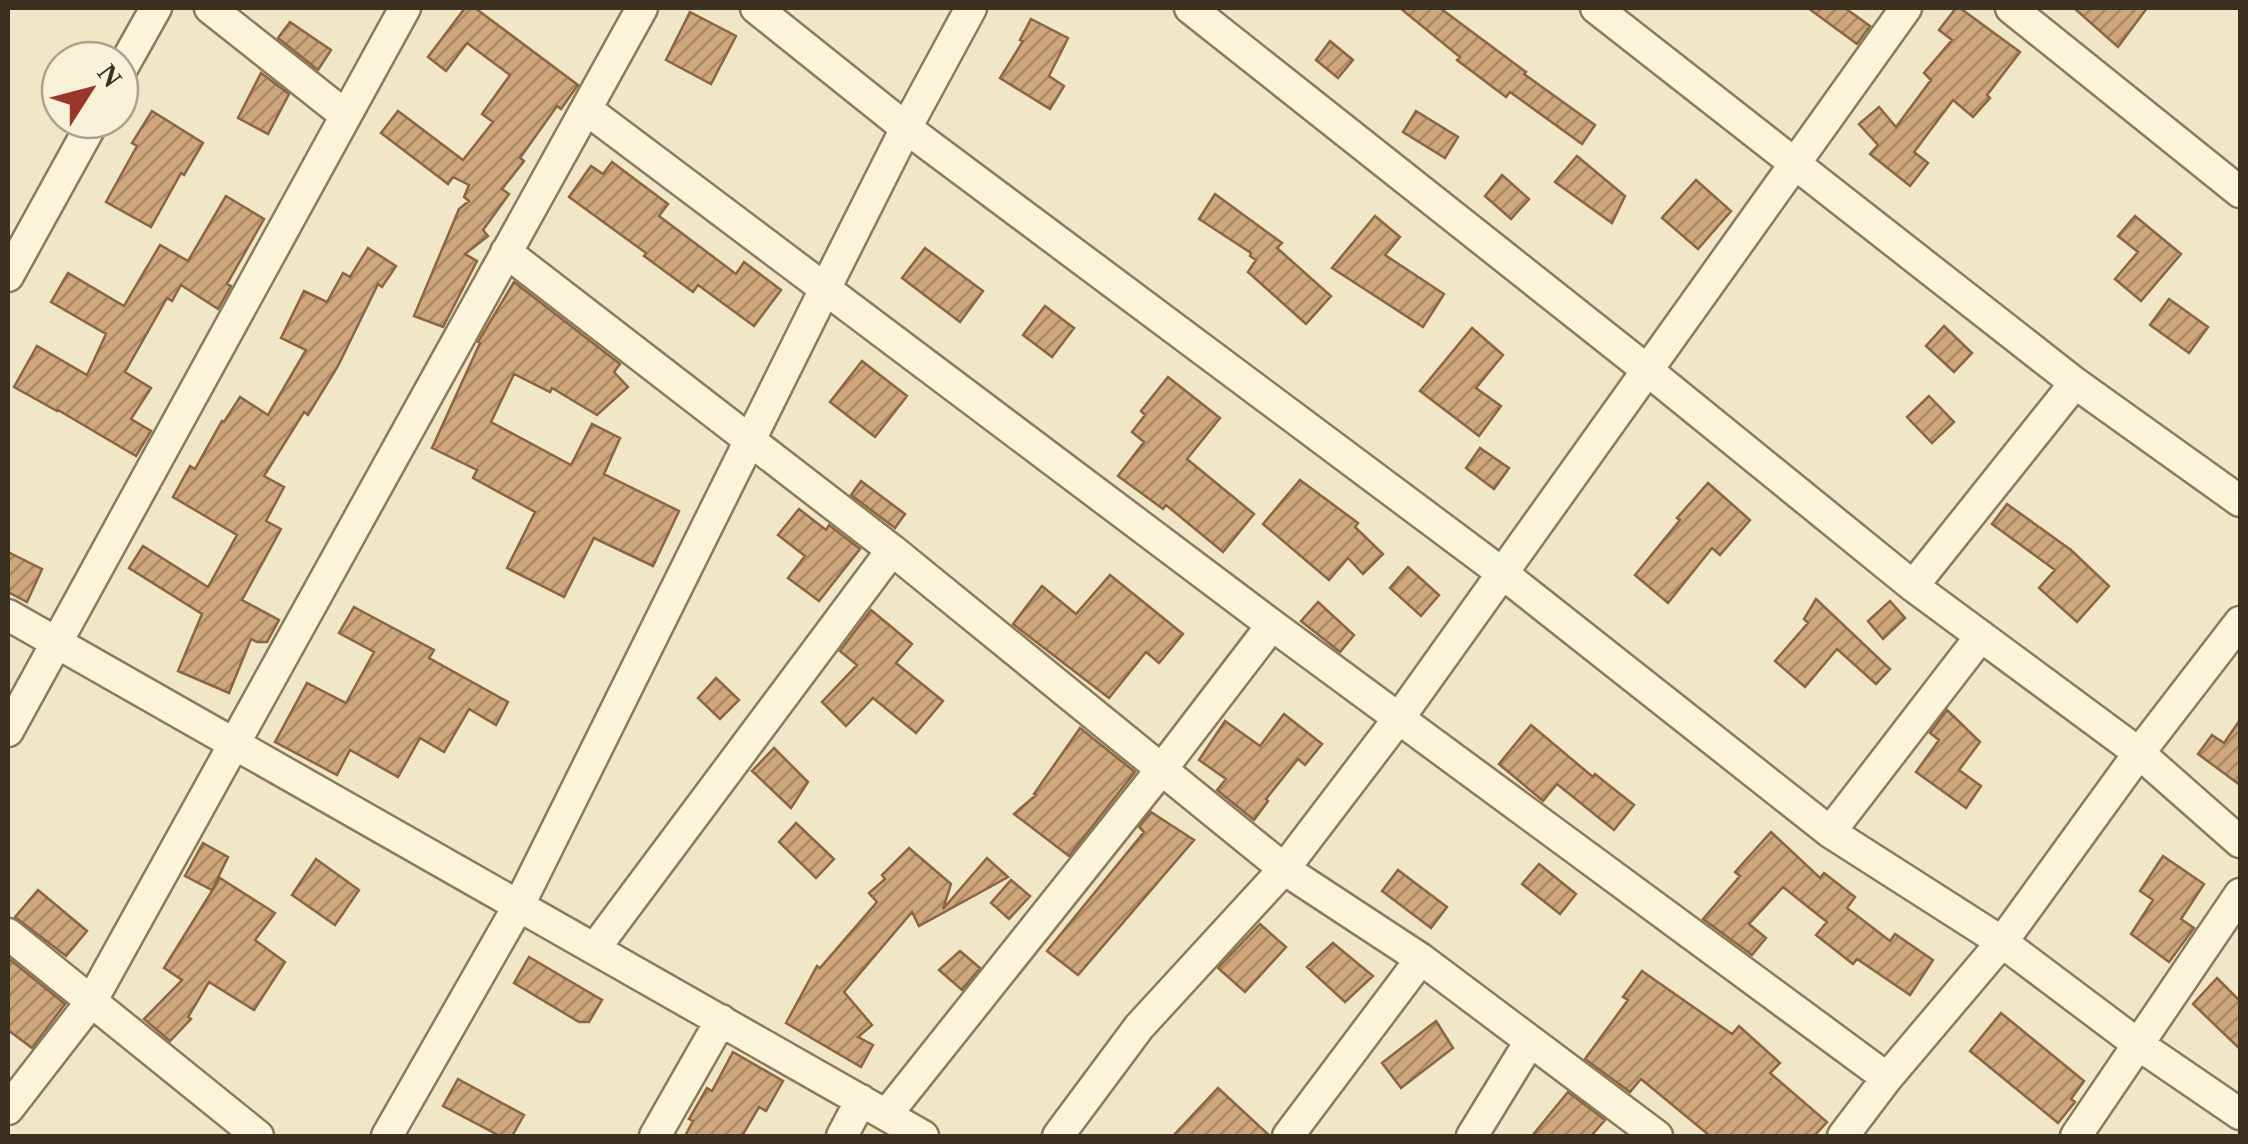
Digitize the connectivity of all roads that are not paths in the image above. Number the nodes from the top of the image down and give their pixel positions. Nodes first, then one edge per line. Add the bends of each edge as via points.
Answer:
1 (156, 8) edge
2 (210, 8) edge
3 (404, 8) edge
4 (642, 8) edge
5 (756, 8) edge
6 (971, 8) edge
7 (1190, 8) edge
8 (1596, 8) edge
9 (1906, 8) edge
10 (2011, 8) edge
11 (138, 40) edge
12 (586, 108) junction
13 (346, 115) junction
14 (906, 128) junction
15 (83, 140) edge
16 (1796, 162) junction
17 (2239, 187) edge
18 (506, 252) junction
19 (8, 276) edge
20 (825, 288) junction
21 (1647, 370) junction
22 (2075, 383) junction
23 (749, 440) junction
24 (2240, 501) edge
25 (892, 550) junction
26 (1502, 574) junction
27 (1912, 586) junction
28 (8, 615) edge
29 (2240, 622) edge
30 (1272, 625) junction
31 (1980, 636) junction
32 (56, 643) junction
33 (1399, 718) junction
34 (8, 732) edge
35 (234, 744) junction
36 (2139, 753) junction
37 (1162, 770) junction
38 (1830, 832) junction
39 (2240, 842) edge
40 (1284, 869) junction
41 (2240, 894) edge
42 (519, 906) junction
43 (8, 934) edge
44 (2002, 942) junction
45 (595, 948) junction
46 (1421, 960) junction
47 (91, 1002) junction
48 (722, 1020) junction
49 (1530, 1043) junction
50 (2139, 1045) junction
51 (1888, 1078) junction
52 (874, 1107) junction
53 (8, 1109) edge
54 (2240, 1114) edge
55 (244, 1132) edge
56 (387, 1136) edge
57 (655, 1136) edge
58 (842, 1136) edge
59 (922, 1136) edge
60 (1058, 1136) edge
61 (1288, 1136) edge
62 (1472, 1136) edge
63 (1658, 1136) edge
64 (1843, 1136) edge
65 (2076, 1136) edge

1 - 11 street
2 - 13 street
3 - 13 street
4 - 12 street
5 - 14 street
6 - 14 street
7 - 21 street
8 - 16 street
9 - 16 street
10 - 17 street
12 - 18 street
12 - 20 street
13 - 32 street
14 - 20 street
14 - 26 street
15 - 19 street
16 - 21 street
16 - 22 street
18 - 23 street
18 - 35 street
20 - 23 street
20 - 30 street
21 - 26 street
21 - 27 street
22 - 24 street
22 - 27 street
23 - 25 street
23 - 42 street
25 - 37 street
25 - 45 street
26 - 33 street
26 - 38 street
27 - 31 street
28 - 32 street
29 - 36 street
30 - 33 street
30 - 37 street
31 - 36 street
31 - 38 street
32 - 34 street
32 - 35 street
33 - 40 street
33 - 51 street
35 - 42 street
35 - 47 street
36 - 39 street
36 - 44 street
37 - 40 street
37 - 52 street
38 - 44 street
40 - 46 street
40 - 60 street via 1139,1027
41 - 50 street
42 - 45 street
42 - 56 street
43 - 47 street
44 - 50 street
44 - 51 street
45 - 48 street
46 - 49 street
46 - 61 street
47 - 53 street
47 - 55 street
48 - 52 street
48 - 57 street
49 - 62 street
49 - 63 street
50 - 54 street
50 - 65 street
51 - 64 street
52 - 58 street
52 - 59 street

